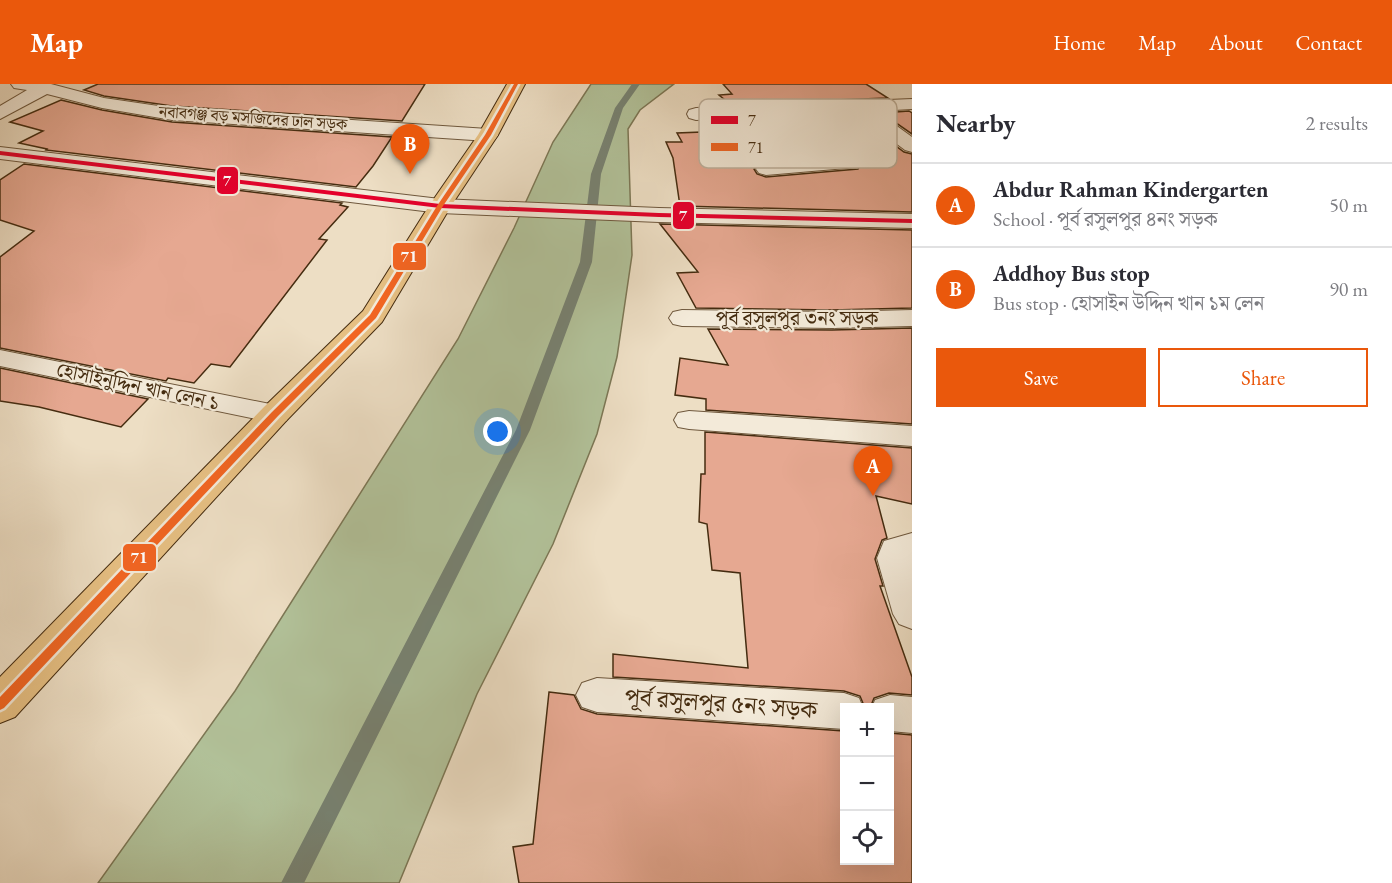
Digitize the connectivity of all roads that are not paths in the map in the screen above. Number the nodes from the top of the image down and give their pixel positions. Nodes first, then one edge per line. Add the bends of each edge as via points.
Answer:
1 (20, 84) edge
2 (516, 84) edge
3 (45, 88) junction
4 (912, 104) edge
5 (897, 105) edge
6 (0, 113) edge
7 (696, 114) dead end
8 (699, 114) edge
9 (488, 135) junction
10 (897, 135) edge
11 (912, 146) edge
12 (0, 153) edge
13 (780, 168) edge
14 (766, 169) dead end
15 (440, 206) junction
16 (912, 221) edge
17 (682, 318) dead end
18 (912, 318) edge
19 (0, 358) edge
20 (276, 414) junction
21 (689, 420) dead end
22 (912, 436) edge
23 (912, 546) edge
24 (912, 614) edge
25 (597, 695) dead end
26 (0, 705) edge
27 (840, 711) edge
28 (894, 713) edge
29 (912, 715) edge

1 - 3 street, নবাবগঞ্জ বড় মসজিদের ঢাল সড়ক
2 - 9 highway
3 - 6 street
3 - 9 street, নবাবগঞ্জ বড় মসজিদের ঢাল সড়ক via 102,103 172,114
4 - 5 street
7 - 8 street
9 - 15 highway
10 - 11 street
12 - 15 street
13 - 14 street
15 - 16 street
15 - 20 highway via 373,316
17 - 18 street, পূর্ব রসুলপুর ৩নং সড়ক
19 - 20 street, হোসাইনুদ্দিন খান লেন ১
20 - 26 highway
21 - 22 street
23 - 24 street via 897,550 896,558
25 - 27 street, পূর্ব রসুলপুর ৫নং সড়ক
28 - 29 street

